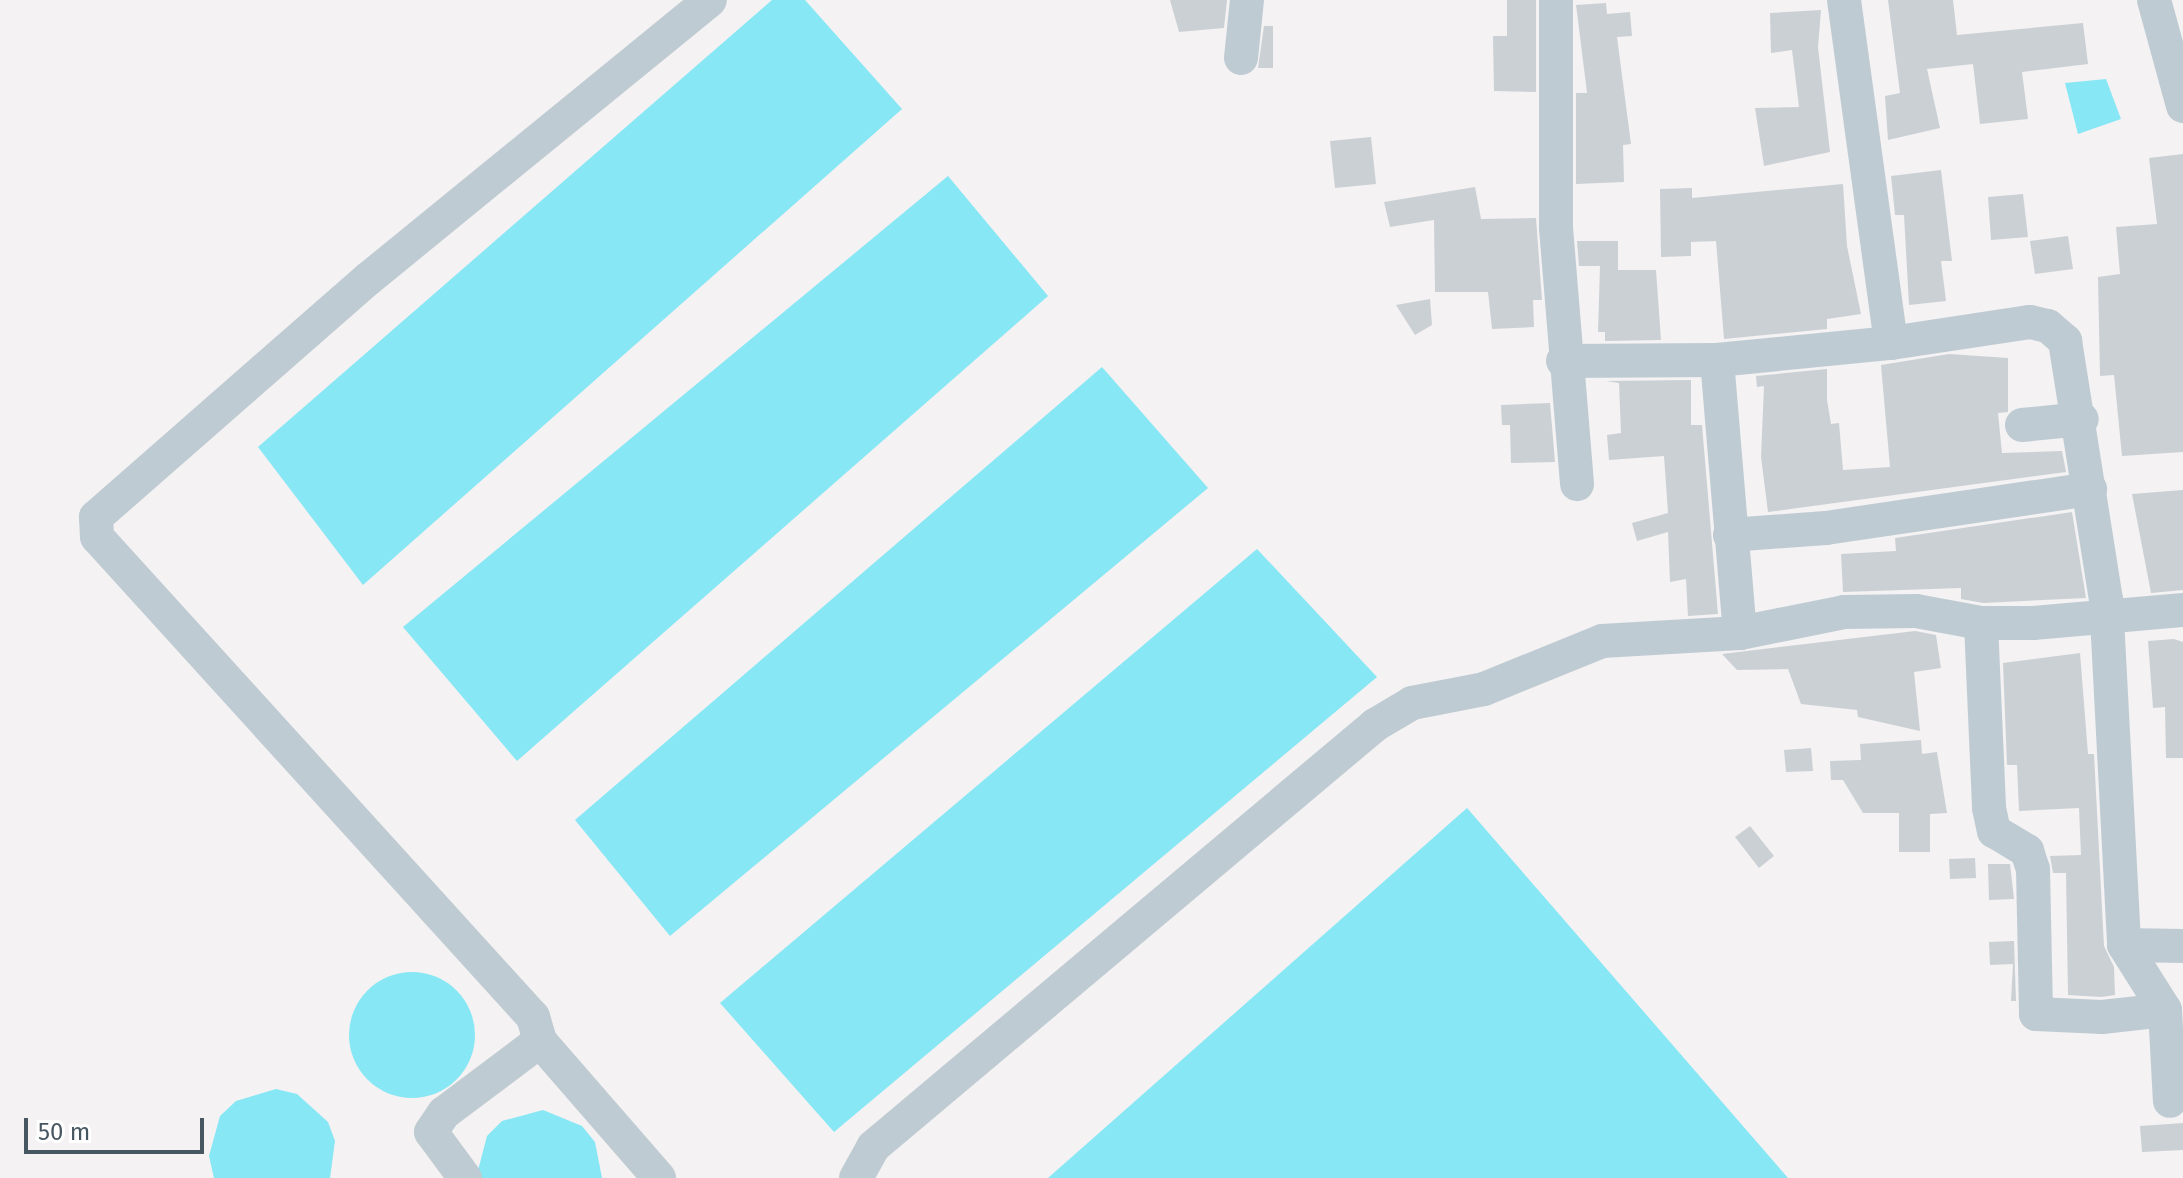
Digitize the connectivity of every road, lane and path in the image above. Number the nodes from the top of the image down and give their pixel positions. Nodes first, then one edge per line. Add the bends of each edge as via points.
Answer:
1 (710, 0) edge
2 (1247, 0) edge
3 (1556, 0) edge
4 (1844, 0) edge
5 (2154, 0) edge
6 (1241, 58) dead end
7 (2183, 105) edge
8 (1891, 343) junction
9 (1717, 360) junction
10 (1563, 361) junction
11 (2082, 419) junction
12 (2022, 425) dead end
13 (1577, 484) dead end
14 (2090, 489) junction
15 (1730, 535) junction
16 (2183, 610) edge
17 (2106, 617) junction
18 (1981, 623) junction
19 (1740, 633) junction
20 (2124, 945) junction
21 (2183, 946) edge
22 (2165, 1010) junction
23 (540, 1041) junction
24 (2170, 1101) dead end
25 (465, 1178) edge
26 (659, 1178) edge
27 (856, 1178) edge

1 - 23 street via 368,279 96,517 97,537 533,1017
2 - 6 street
3 - 10 street
4 - 8 street
5 - 7 street
8 - 9 street
8 - 11 street via 2030,322 2048,326 2065,341
9 - 10 street
9 - 15 street
10 - 13 street
11 - 12 street
11 - 14 street
14 - 15 street via 1826,528
14 - 17 street
15 - 19 street
16 - 17 street
17 - 18 street
17 - 20 street
18 - 19 street via 1916,611 1844,612
18 - 22 street via 1989,808 1994,831 2027,851 2033,869 2036,1014 2102,1017
19 - 27 street via 1602,641 1484,689 1412,703 1375,725 873,1147
20 - 21 street
20 - 22 street
22 - 24 street
23 - 25 street via 444,1113 431,1132
23 - 26 street

